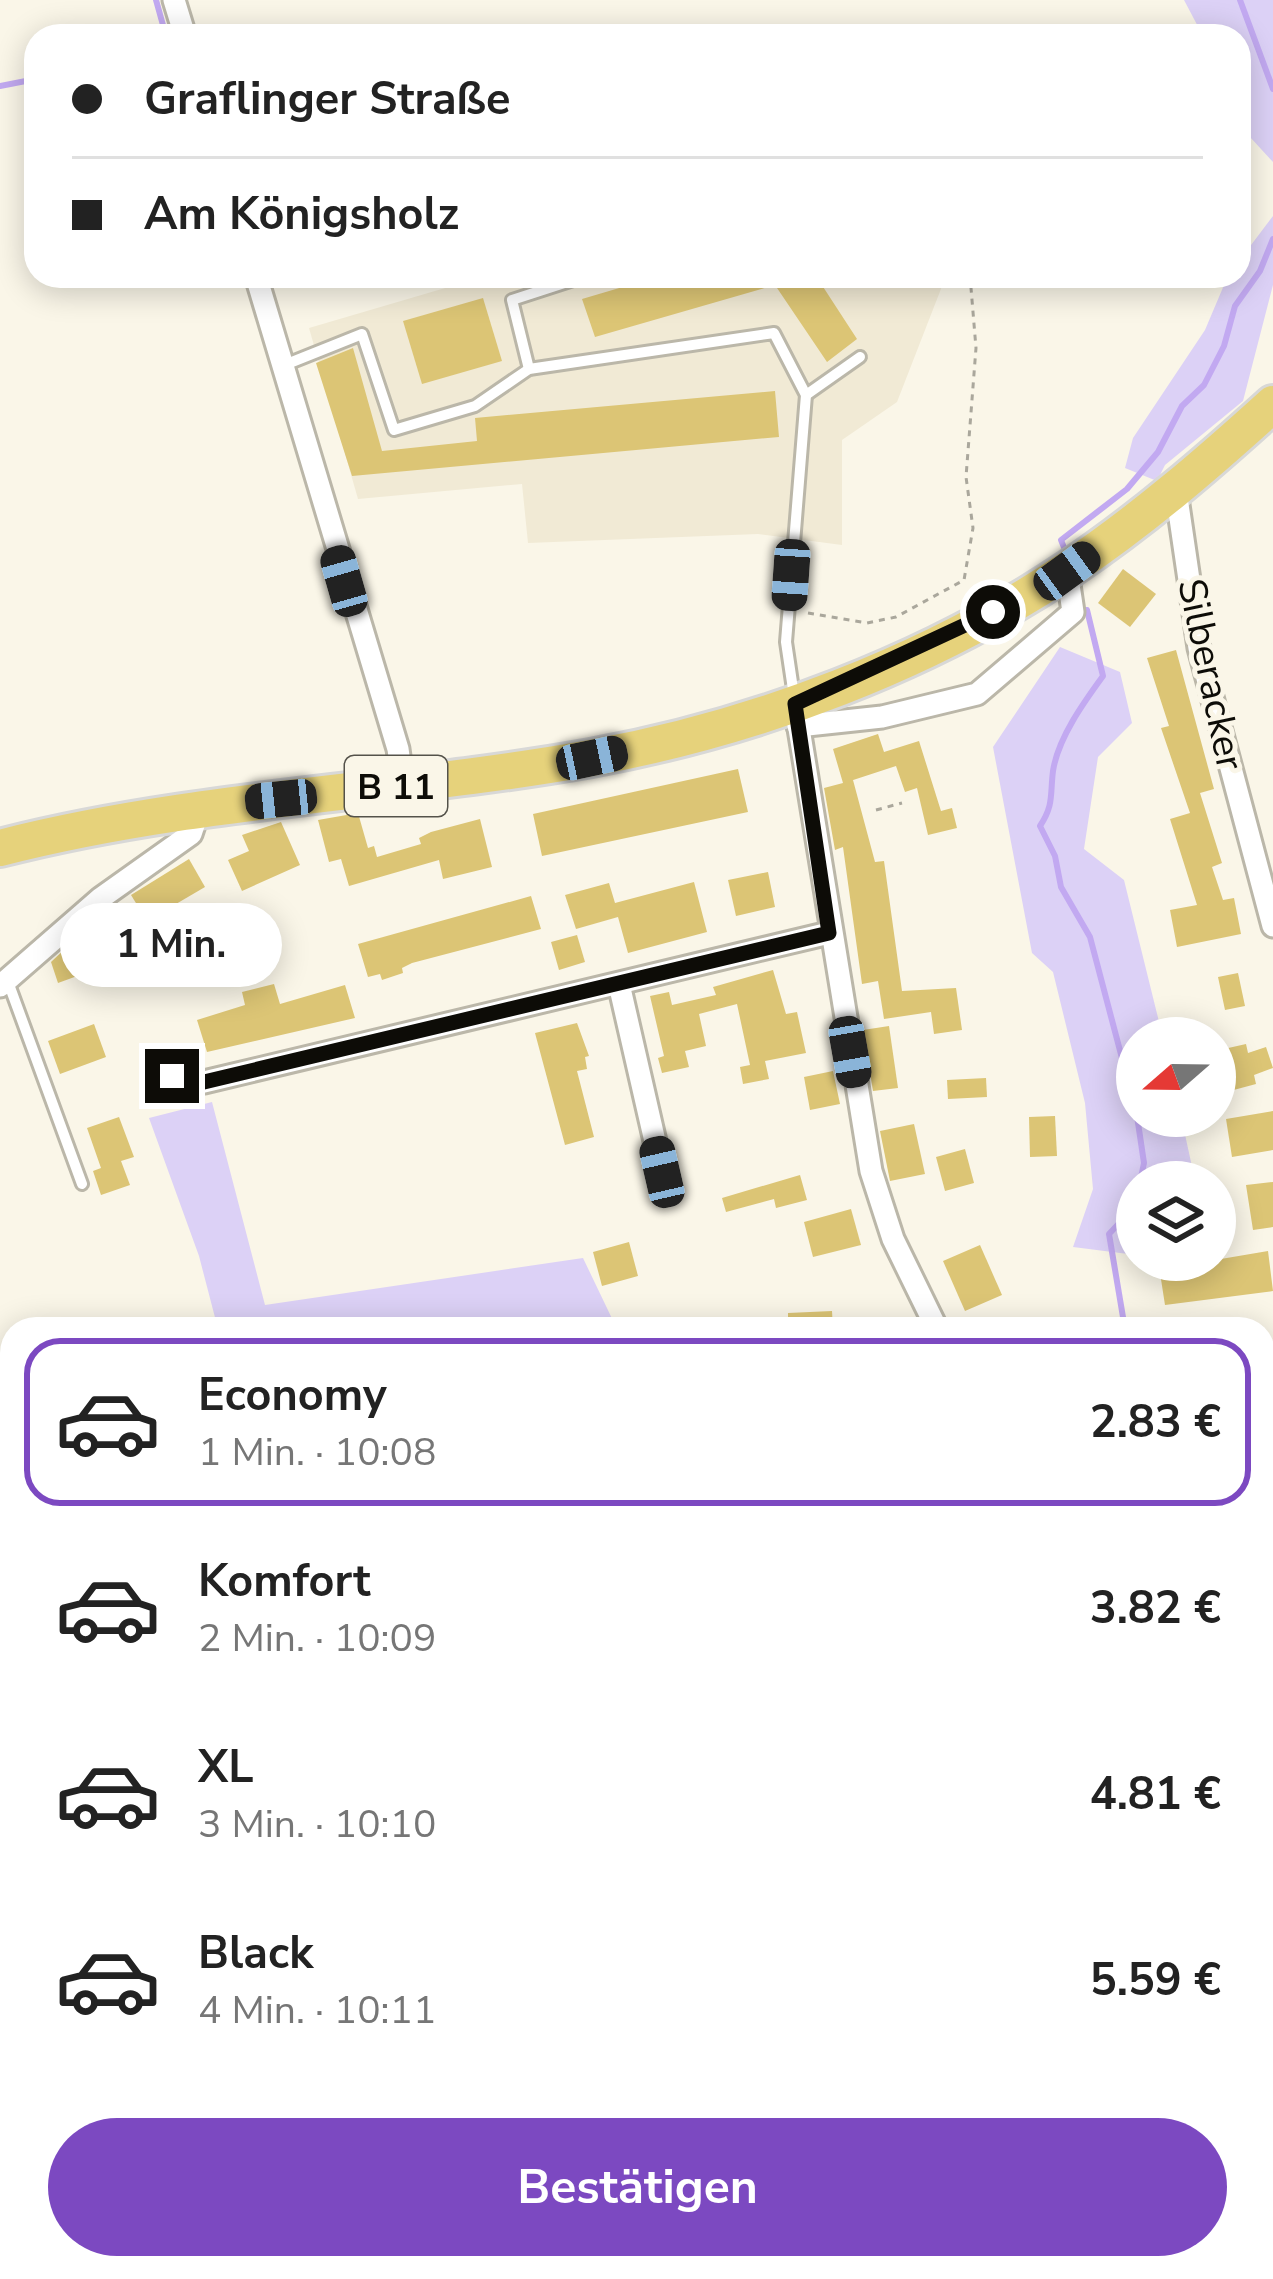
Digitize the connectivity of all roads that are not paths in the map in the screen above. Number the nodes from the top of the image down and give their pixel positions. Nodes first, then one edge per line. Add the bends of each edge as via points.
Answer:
1 (260, 288) edge
2 (550, 288) edge
3 (860, 357) dead end
4 (282, 365) junction
5 (529, 369) junction
6 (806, 395) junction
7 (1273, 404) edge
8 (1176, 491) junction
9 (1067, 571) junction
10 (796, 715) junction
11 (403, 785) junction
12 (200, 807) junction
13 (0, 848) edge
14 (1273, 926) edge
15 (829, 933) junction
16 (4, 983) edge
17 (619, 984) junction
18 (172, 1076) dead end
19 (662, 1172) dead end
20 (82, 1184) dead end
21 (931, 1317) edge

1 - 4 street
2 - 5 lane via 512,301
3 - 6 lane
4 - 5 lane via 362,334 394,430 475,406
4 - 11 street
5 - 6 lane via 774,333
6 - 10 lane via 786,642
7 - 8 main road, B 11
8 - 9 main road, B 11
8 - 14 street, Silberacker via 1198,648
9 - 10 main road, B 11
9 - 10 street via 1073,612 977,694 882,717
10 - 11 main road, B 11 via 592,758
10 - 15 street
11 - 12 main road, B 11
12 - 13 main road, B 11
12 - 16 street via 191,834 100,898
15 - 17 street
15 - 21 street via 878,1202
16 - 20 lane
17 - 18 street via 204,1082
17 - 19 street

